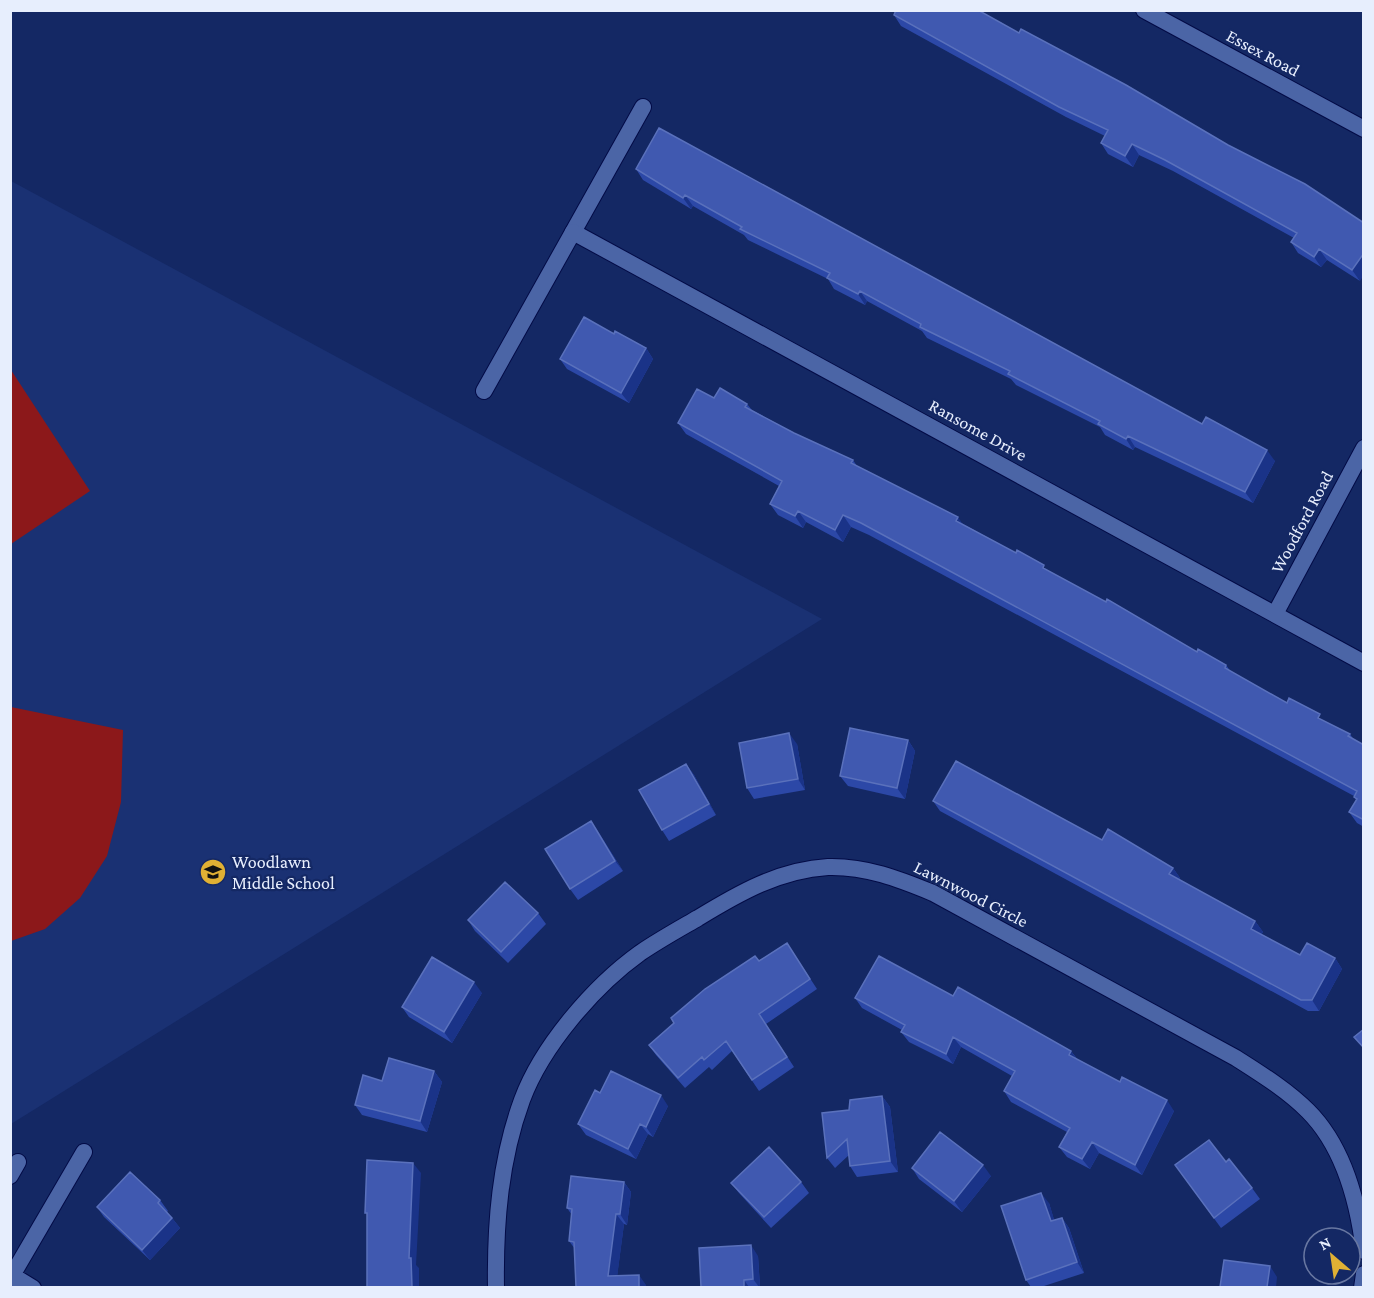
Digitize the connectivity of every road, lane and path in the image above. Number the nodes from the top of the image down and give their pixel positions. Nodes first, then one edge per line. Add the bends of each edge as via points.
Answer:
1 (1144, 10) edge
2 (643, 107) dead end
3 (1364, 129) edge
4 (573, 232) junction
5 (484, 391) dead end
6 (1364, 448) edge
7 (1275, 614) junction
8 (1364, 663) edge
9 (84, 1152) dead end
10 (1364, 1251) edge
11 (1364, 1274) edge
12 (11, 1276) edge
13 (33, 1287) edge
14 (496, 1287) edge
15 (1362, 1287) edge

1 - 3 street, Essex Road
2 - 4 street
4 - 5 street
4 - 7 street, Ransome Drive
6 - 7 street, Woodford Road
7 - 8 street, Ransome Drive
9 - 12 street
10 - 14 street, Lawnwood Circle via 1351,1187 1335,1150 1309,1112 1274,1083 1236,1058 933,893 881,872 829,867 784,874 743,890 639,954 589,999 550,1047 522,1099 503,1170 495,1242
11 - 15 street
12 - 13 street

